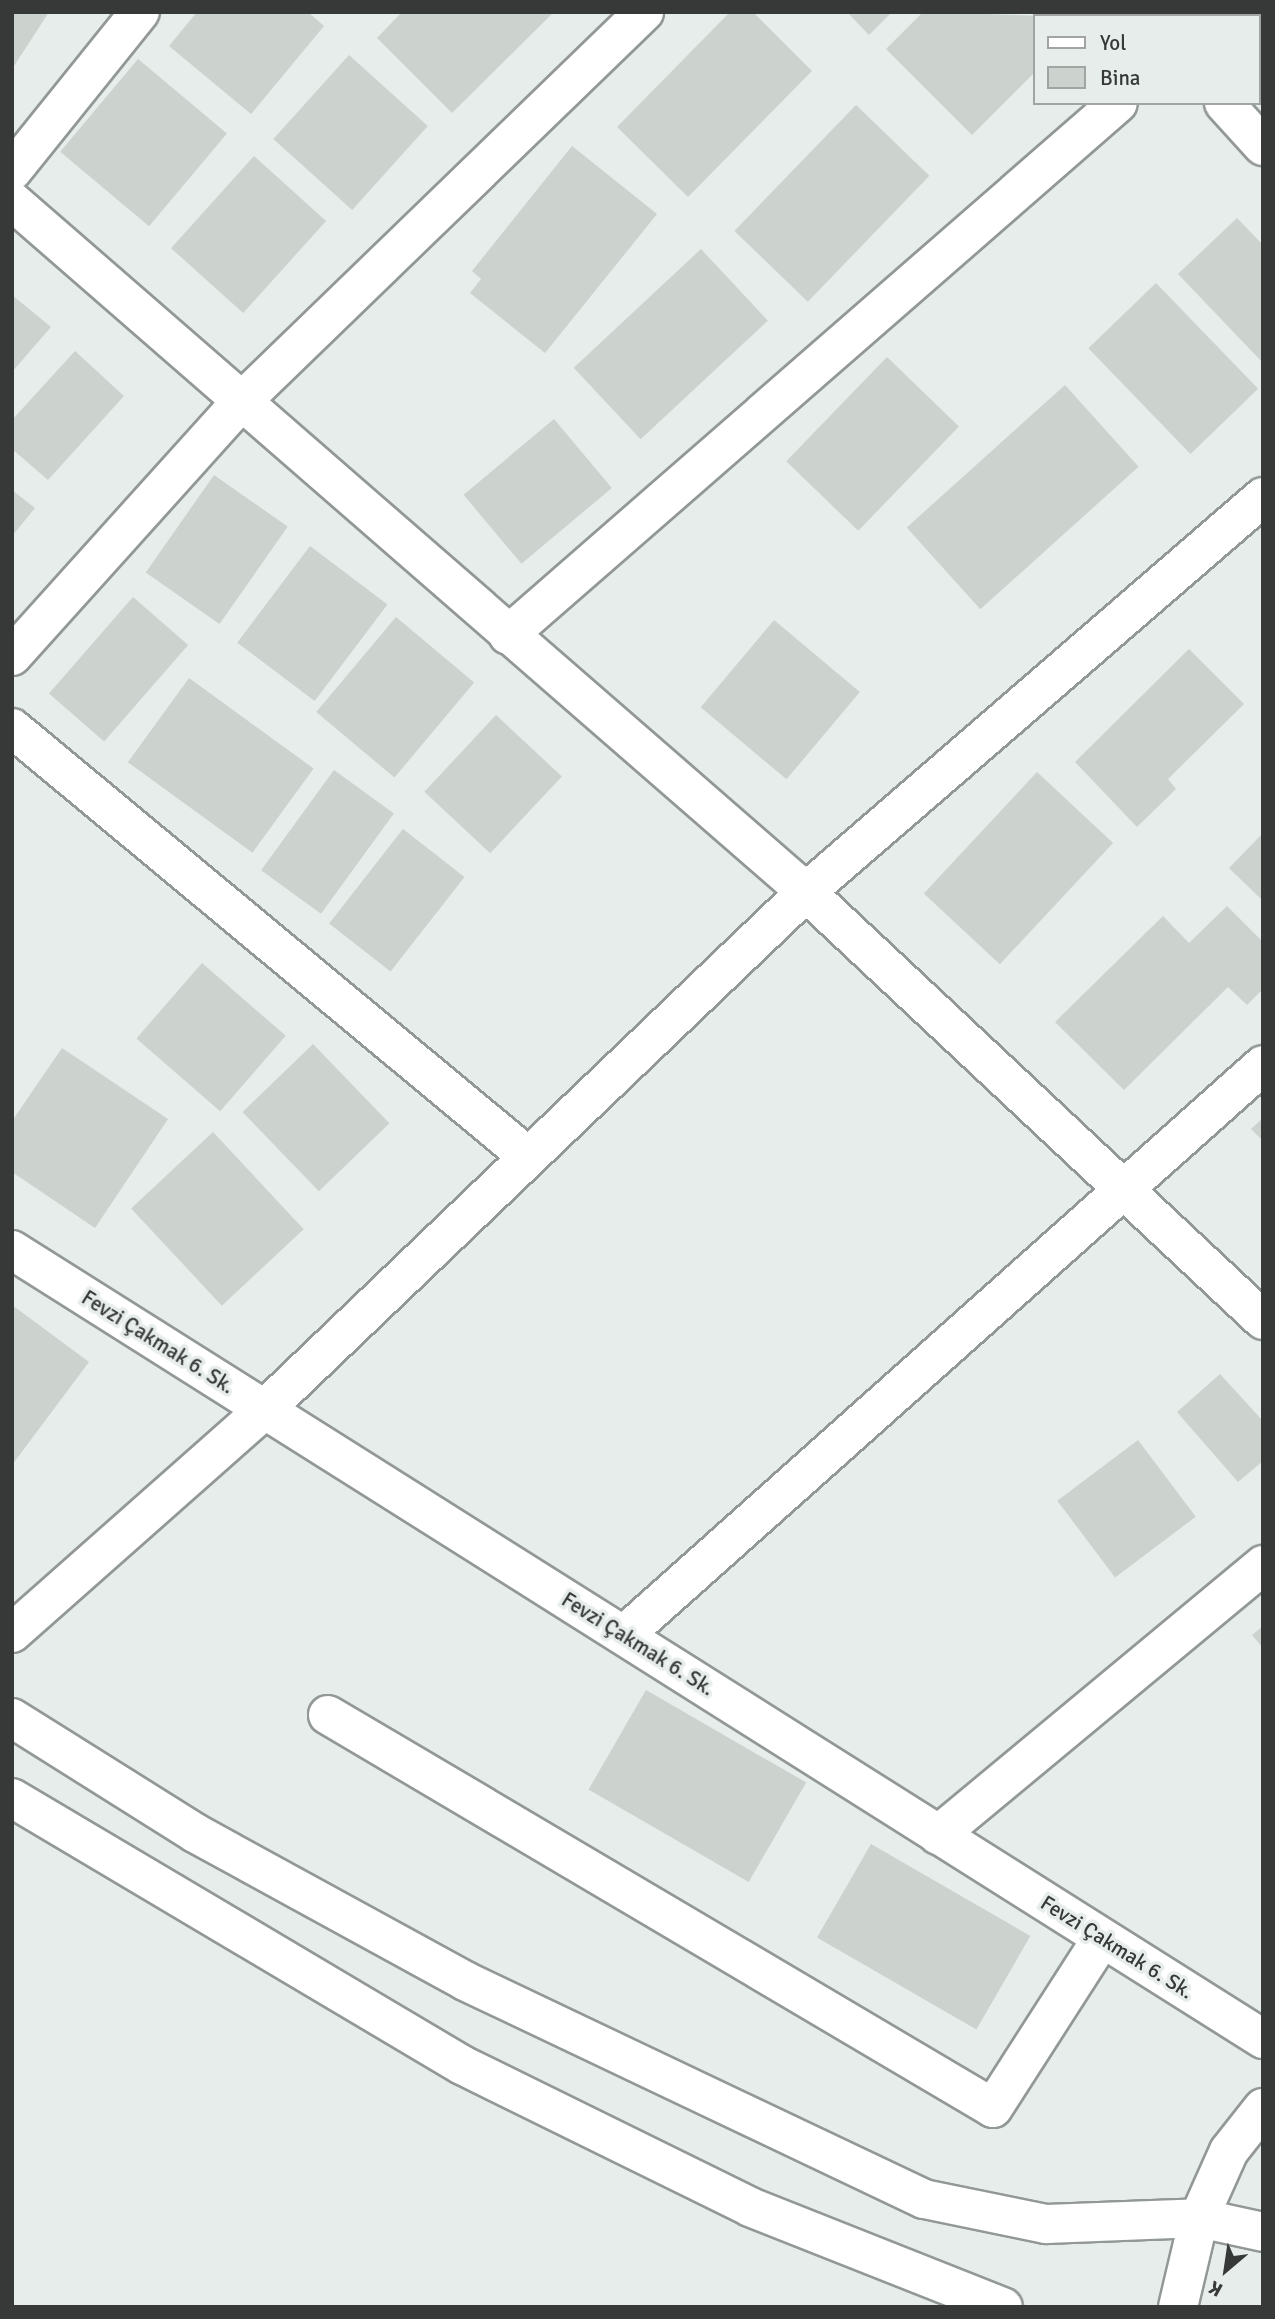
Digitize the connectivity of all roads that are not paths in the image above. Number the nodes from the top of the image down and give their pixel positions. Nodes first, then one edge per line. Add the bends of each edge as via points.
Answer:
1 (140, 12) edge
2 (644, 12) edge
3 (1116, 105) edge
4 (1226, 105) edge
5 (1263, 146) edge
6 (12, 172) edge
7 (12, 201) edge
8 (241, 402) junction
9 (1263, 498) edge
10 (508, 635) junction
11 (12, 656) edge
12 (12, 728) edge
13 (807, 892) junction
14 (1263, 1065) edge
15 (526, 1155) junction
16 (1125, 1193) junction
17 (12, 1250) edge
18 (1263, 1320) edge
19 (265, 1409) junction
20 (1263, 1566) edge
21 (12, 1633) edge
22 (624, 1636) junction
23 (328, 1715) dead end
24 (12, 1718) edge
25 (12, 1798) edge
26 (938, 1835) junction
27 (1102, 1938) junction
28 (1263, 2039) edge
29 (1263, 2108) edge
30 (1199, 2218) junction
31 (1263, 2232) edge
32 (1003, 2307) edge
33 (1178, 2307) edge

1 - 6 street
2 - 8 street
3 - 10 street
4 - 5 street
7 - 8 street
8 - 10 street
8 - 11 street
9 - 13 street
10 - 13 street
12 - 15 street
13 - 15 street
13 - 16 street
14 - 16 street
15 - 19 street
16 - 18 street
16 - 22 street
17 - 19 street, Fevzi Çakmak 6. Sk.
19 - 21 street
19 - 22 street, Fevzi Çakmak 6. Sk.
20 - 26 street
22 - 26 street, Fevzi Çakmak 6. Sk.
23 - 27 street via 993,2108
24 - 30 street via 195,1833 465,1982 912,2194 1046,2224
25 - 32 street via 462,2065 750,2207
26 - 27 street, Fevzi Çakmak 6. Sk.
27 - 28 street, Fevzi Çakmak 6. Sk.
29 - 30 street via 1228,2151
30 - 31 street
30 - 33 street

